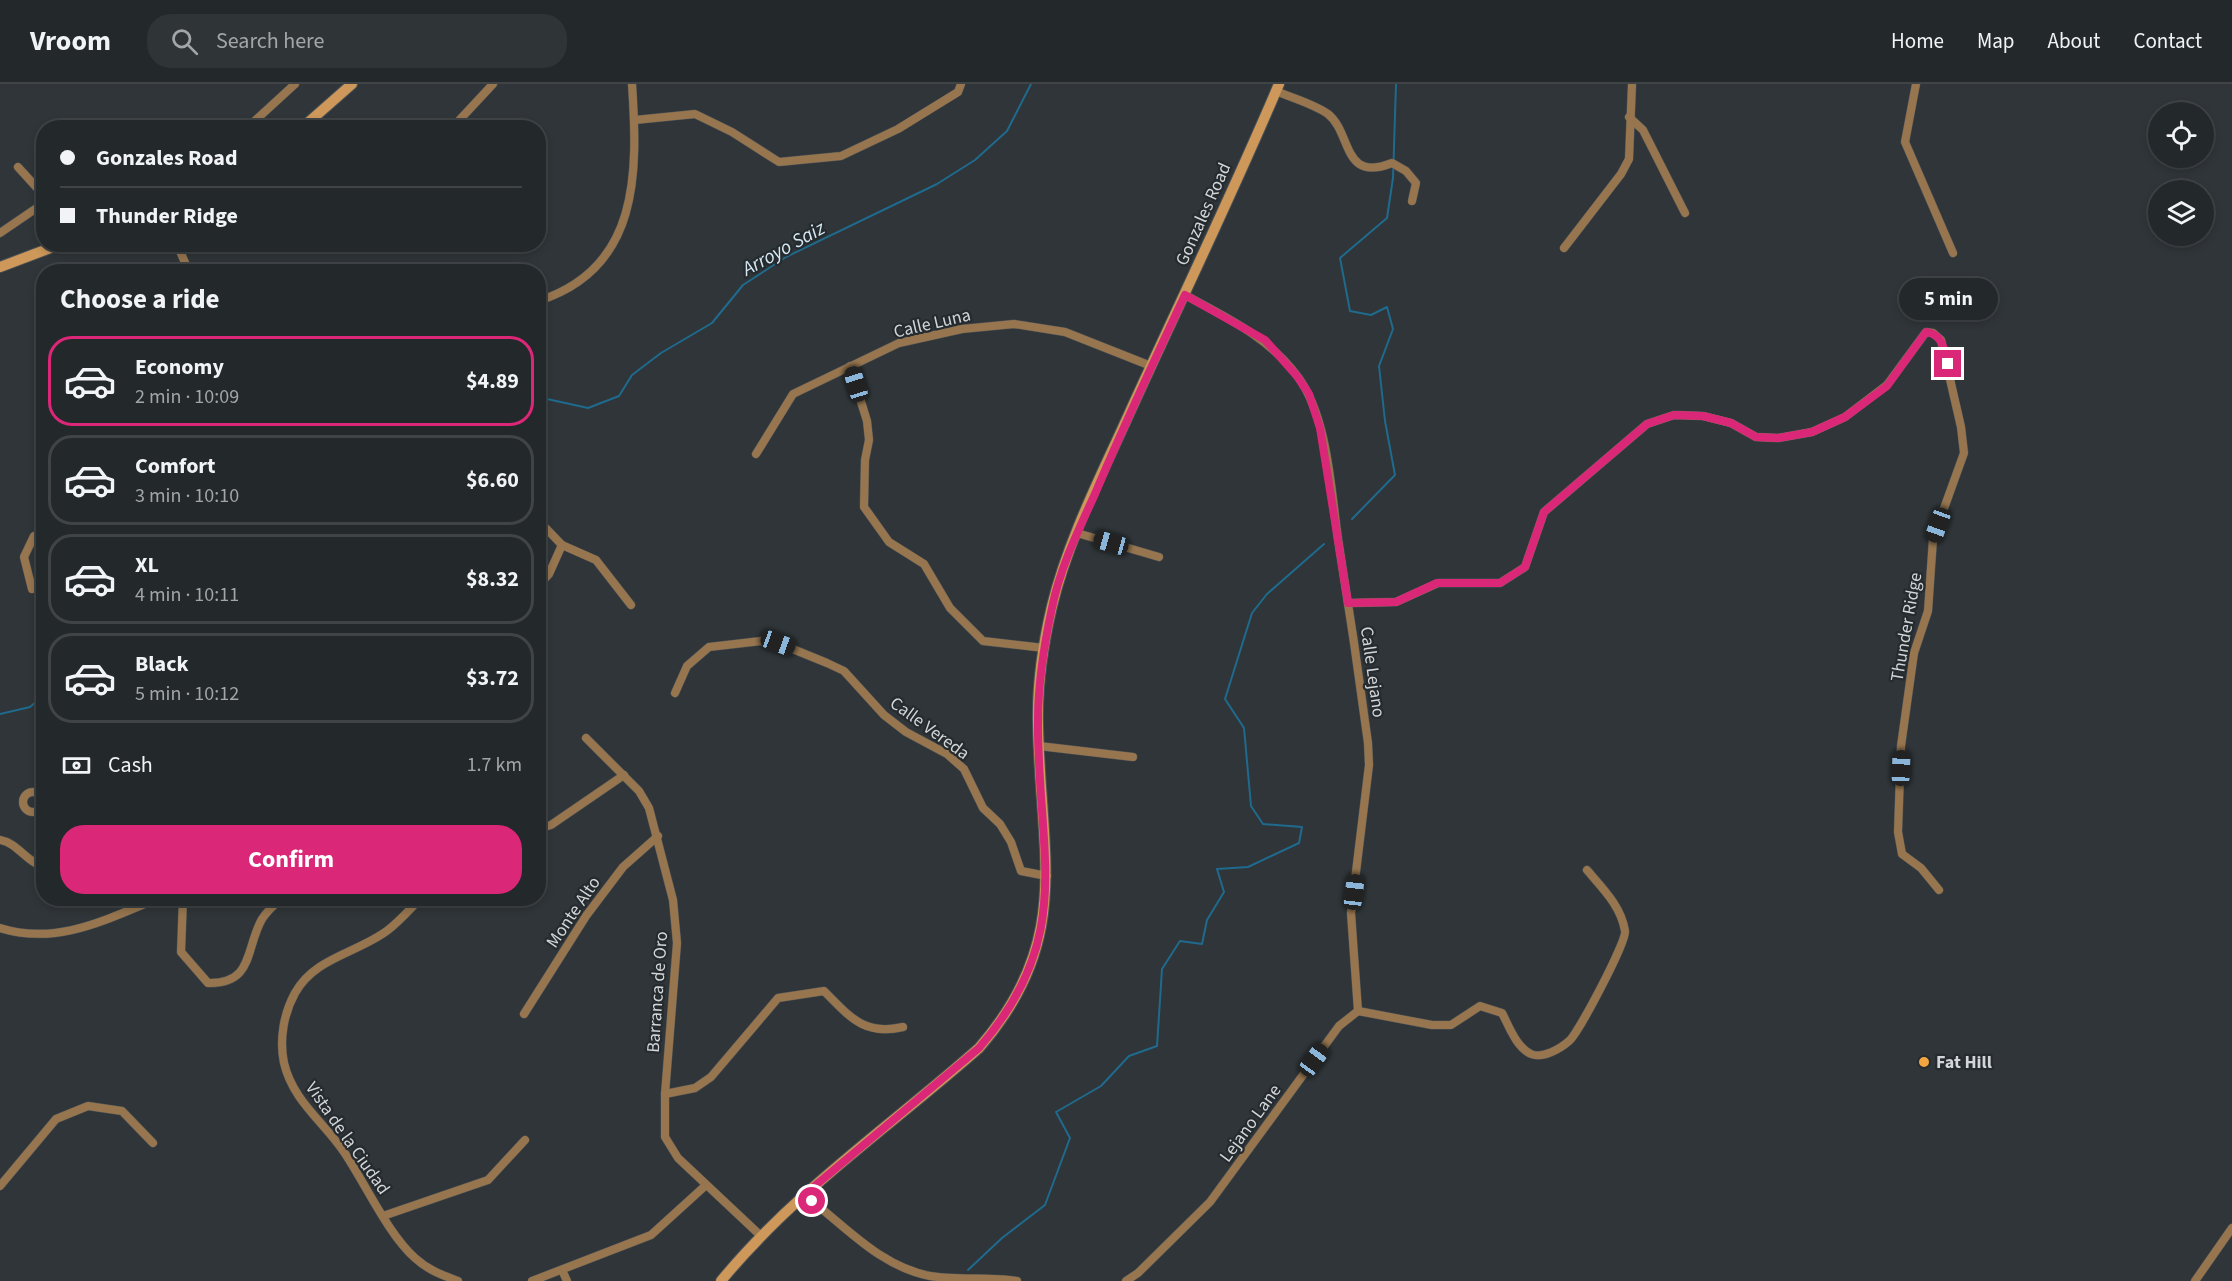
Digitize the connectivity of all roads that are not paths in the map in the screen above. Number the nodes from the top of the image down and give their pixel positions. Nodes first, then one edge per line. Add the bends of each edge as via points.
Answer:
1 (295, 84) edge
2 (352, 84) edge
3 (493, 84) edge
4 (632, 84) edge
5 (961, 84) edge
6 (1632, 84) edge
7 (1916, 84) edge
8 (1278, 88) edge
9 (1629, 117) junction
10 (256, 120) edge
11 (311, 120) edge
12 (459, 120) edge
13 (635, 120) junction
14 (18, 167) dead end
15 (36, 187) edge
16 (1412, 201) dead end
17 (36, 208) edge
18 (1685, 213) dead end
19 (0, 233) edge
20 (1564, 248) dead end
21 (40, 252) edge
22 (1953, 253) dead end
23 (0, 267) edge
24 (1185, 295) junction
25 (546, 299) edge
26 (850, 366) junction
27 (1151, 366) junction
28 (756, 454) dead end
29 (546, 528) edge
30 (1077, 533) junction
31 (36, 535) edge
32 (562, 545) junction
33 (1159, 557) dead end
34 (546, 577) edge
35 (32, 589) dead end
36 (1348, 603) junction
37 (631, 605) dead end
38 (1044, 648) junction
39 (675, 693) dead end
40 (586, 738) dead end
41 (1039, 746) junction
42 (1133, 757) dead end
43 (624, 775) junction
44 (546, 827) edge
45 (658, 836) junction
46 (0, 840) edge
47 (36, 863) edge
48 (1587, 870) dead end
49 (1047, 876) junction
50 (1939, 890) dead end
51 (139, 906) edge
52 (183, 906) edge
53 (275, 906) edge
54 (413, 906) edge
55 (0, 928) edge
56 (1358, 1011) junction
57 (524, 1014) dead end
58 (903, 1027) dead end
59 (665, 1094) junction
60 (525, 1140) dead end
61 (153, 1143) dead end
62 (0, 1186) edge
63 (705, 1186) junction
64 (804, 1195) junction
65 (383, 1215) junction
66 (2232, 1228) edge
67 (761, 1236) junction
68 (562, 1270) junction
69 (1138, 1273) junction
70 (458, 1281) edge
71 (532, 1281) edge
72 (567, 1281) edge
73 (721, 1281) edge
74 (1012, 1281) edge
75 (1126, 1281) edge
76 (1146, 1281) edge
77 (2195, 1281) edge

1 - 10 street
2 - 11 street
3 - 12 street
4 - 13 street
5 - 13 street via 958,92 898,129 841,156 779,162 695,114
6 - 9 street
7 - 22 street via 1905,142
8 - 16 street via 1329,115 1350,153 1365,167 1379,168 1392,163 1406,171 1416,183
8 - 24 street, Gonzales Road
9 - 18 street via 1643,130
9 - 20 street via 1629,159
13 - 25 street via 635,176 626,219 611,250 588,276
14 - 15 street
17 - 19 street
21 - 23 street
24 - 27 street, Gonzales Road
24 - 36 street, Calle Lejano via 1265,340 1309,394 1320,428
26 - 27 street, Calle Luna via 899,343 962,329 1014,324 1065,332
26 - 28 street, Calle Luna via 793,394
26 - 38 street via 869,440 864,507 889,542 924,564 950,608 983,641
27 - 30 street, Gonzales Road
29 - 32 street
30 - 33 street
30 - 38 street, Gonzales Road via 1052,606
31 - 35 street via 24,557
32 - 34 street
32 - 37 street via 596,560
36 - 50 street, Thunder Ridge via 1396,602 1437,583 1500,583 1525,567 1544,512 1647,424 1674,415 1703,416 1731,423 1756,437 1812,432 1845,417 1887,386 1926,332 1933,333 1941,340 1964,453 1933,539 1928,611 1914,653 1901,746 1899,832 1902,854 1921,868
36 - 56 street, Calle Lejano via 1369,765 1352,913
38 - 41 street, Gonzales Road
39 - 49 street, Calle Vereda via 687,666 709,647 761,640 778,643 844,671 884,715 964,769 982,808 1000,824 1011,842 1021,871
40 - 43 street, Barranca de Oro
41 - 42 street
41 - 49 street, Gonzales Road
43 - 44 street
43 - 45 street, Barranca de Oro via 649,808
45 - 57 street, Monte Alto via 623,867 598,899
45 - 59 street, Barranca de Oro via 677,929
46 - 47 street via 14,845
48 - 56 street via 1618,908 1626,934 1617,959 1570,1041 1543,1056 1531,1054 1520,1044 1502,1012 1480,1006 1450,1025
49 - 64 street, Gonzales Road via 1045,913 1036,950 1024,982 997,1027 956,1069
51 - 55 street via 60,934 31,935
52 - 53 street via 181,952 208,983 225,984 244,969 261,921
54 - 65 street, Vista de la Ciudad via 387,931 321,965 307,977 288,1008 283,1026 284,1062 297,1095 342,1149
56 - 69 street, Lejano Lane via 1339,1026 1210,1202
58 - 59 street via 885,1031 865,1027 824,991 784,996 778,998 711,1077 695,1088
59 - 63 street, Barranca de Oro via 663,1126 670,1147
60 - 65 street via 488,1180
61 - 62 street via 122,1111 88,1107 56,1119
63 - 67 street, Barranca de Oro
63 - 68 street via 651,1235
64 - 67 street, Gonzales Road
64 - 74 street via 861,1242 894,1263 930,1276
65 - 70 street, Vista de la Ciudad via 414,1257 435,1273
66 - 77 street
67 - 73 street, Gonzales Road
68 - 71 street
68 - 72 street
69 - 75 street, Lejano Lane
69 - 76 street

